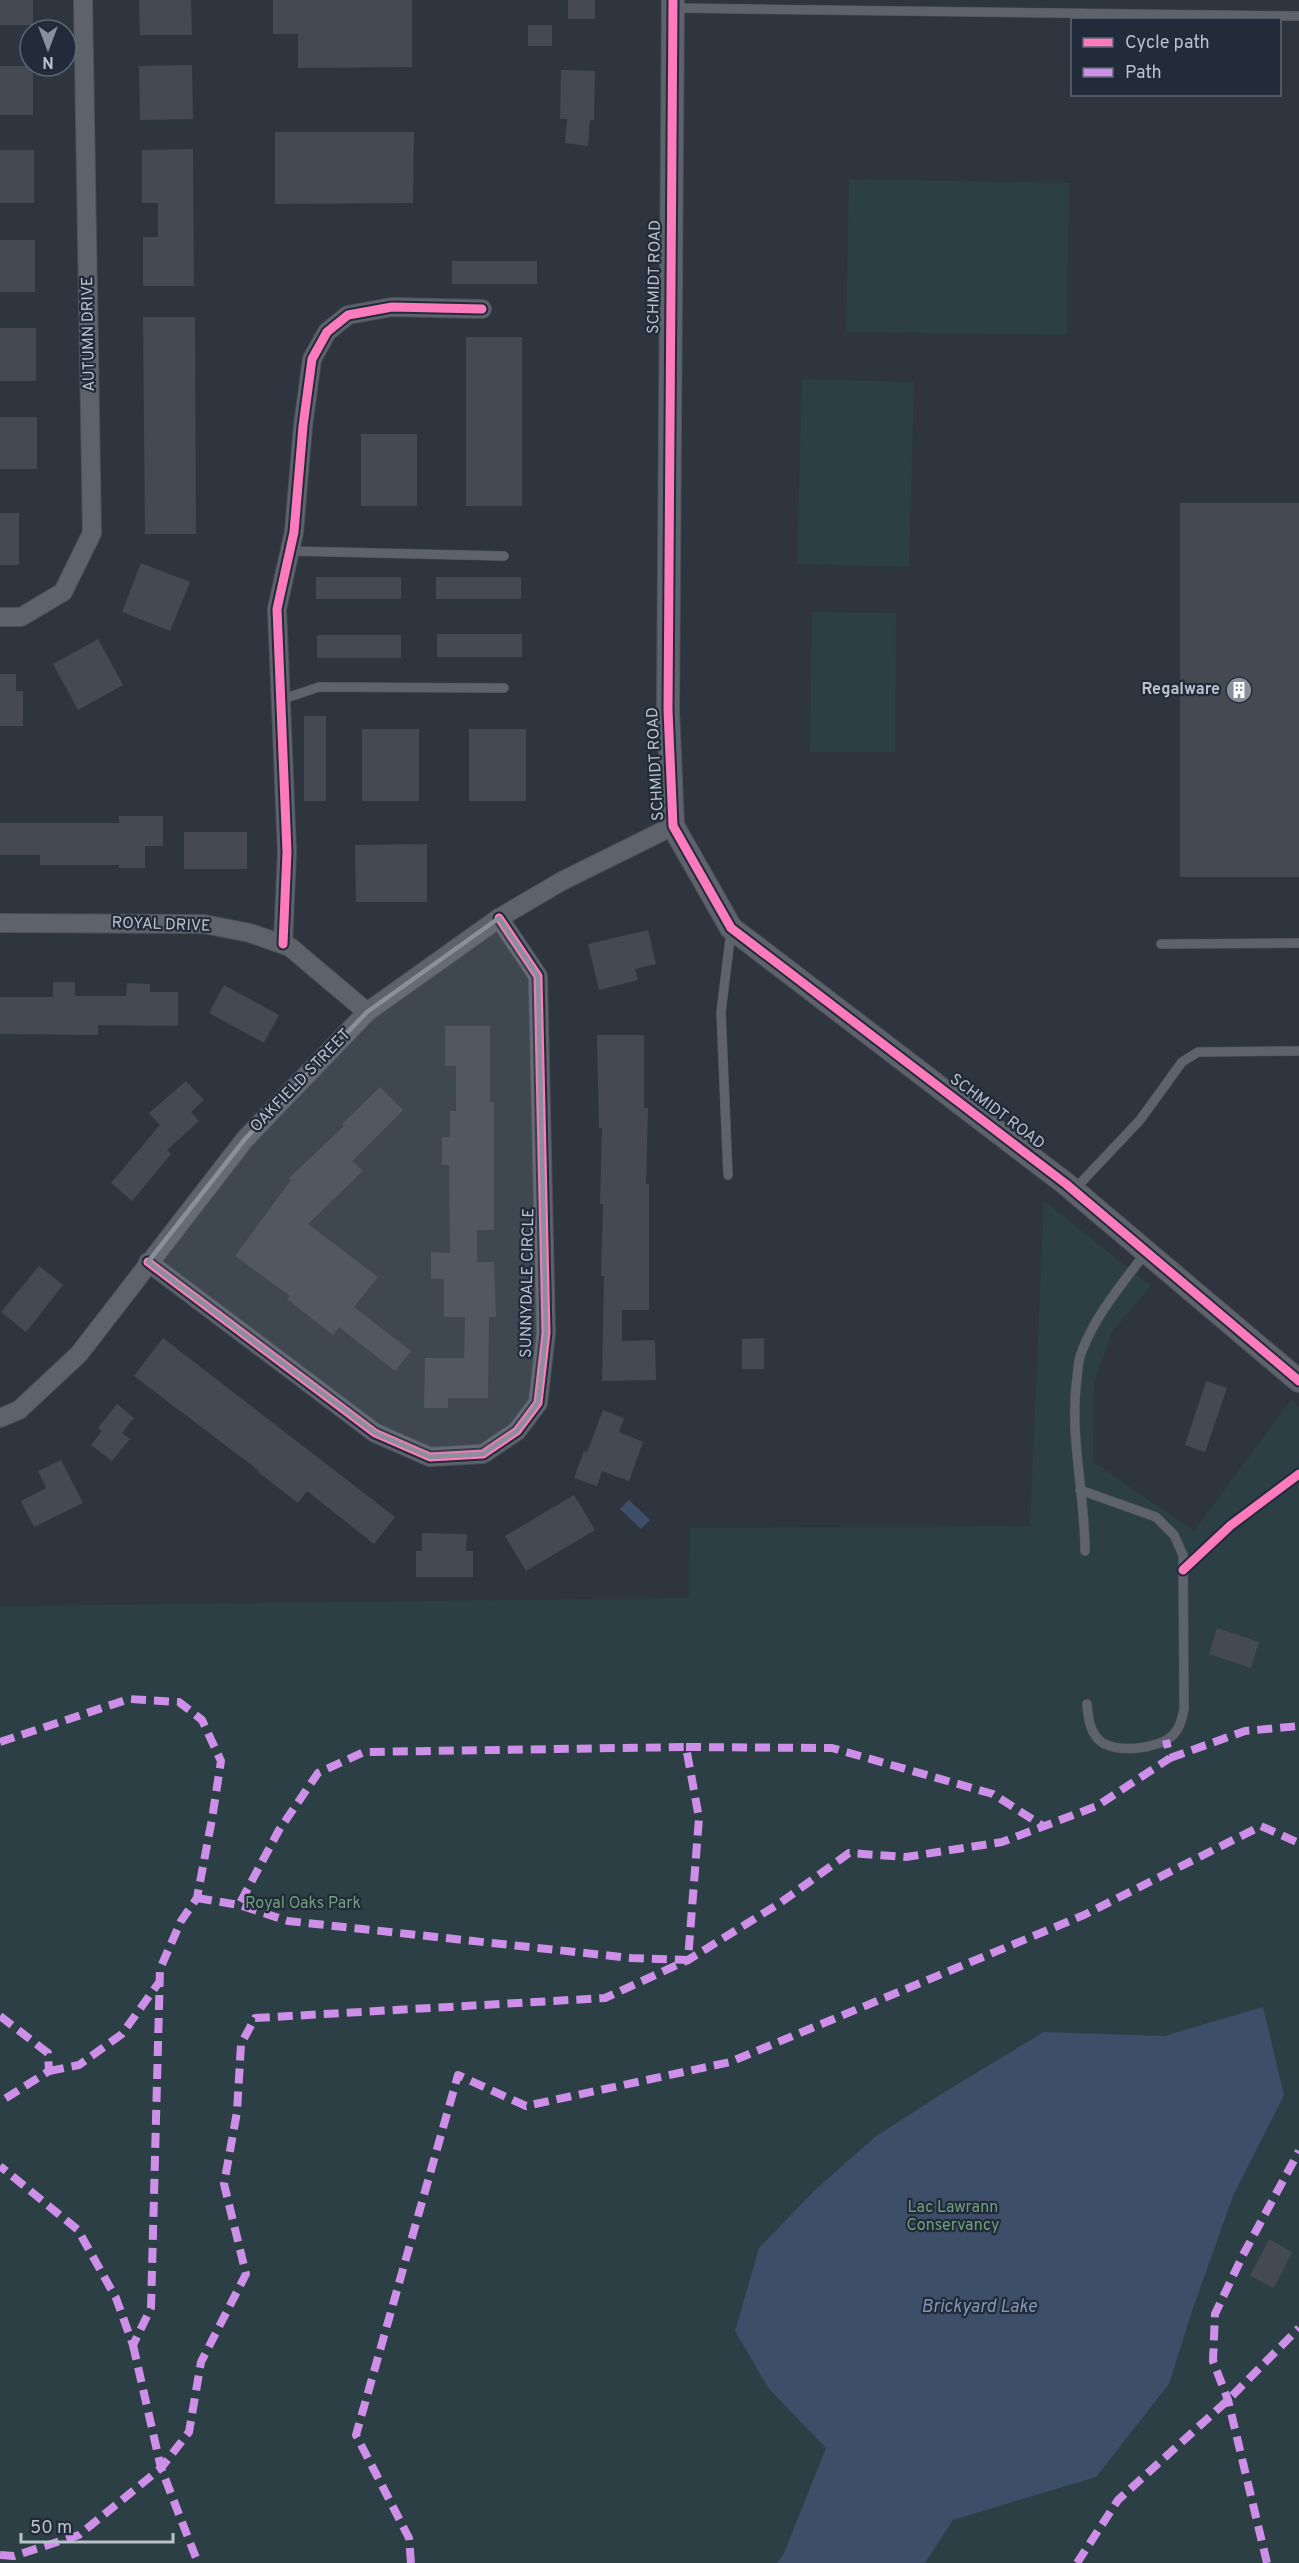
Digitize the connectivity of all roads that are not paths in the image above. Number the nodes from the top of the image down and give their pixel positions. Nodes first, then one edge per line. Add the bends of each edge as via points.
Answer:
1 (82, 0) edge
2 (673, 4) edge
3 (1299, 16) edge
4 (482, 309) dead end
5 (290, 551) junction
6 (504, 556) dead end
7 (0, 617) edge
8 (504, 688) dead end
9 (280, 700) junction
10 (673, 826) junction
11 (499, 918) junction
12 (0, 923) edge
13 (731, 928) junction
14 (1299, 943) edge
15 (283, 944) junction
16 (1161, 944) dead end
17 (367, 1012) junction
18 (1299, 1051) edge
19 (728, 1175) dead end
20 (1074, 1190) junction
21 (1146, 1252) junction
22 (148, 1262) junction
23 (1299, 1381) edge
24 (0, 1418) edge
25 (1080, 1490) junction
26 (1085, 1551) dead end
27 (1087, 1704) dead end

1 - 7 street, AUTUMN DRIVE via 92,533 63,592 21,617
2 - 3 lane
2 - 10 street, SCHMIDT ROAD via 668,476 668,710
4 - 5 street via 392,307 348,315 327,332 312,359
5 - 6 lane
5 - 9 street via 277,609
8 - 9 lane via 319,687
9 - 15 street via 286,852
10 - 11 street, OAKFIELD STREET via 562,881
10 - 13 street, SCHMIDT ROAD
11 - 17 street, OAKFIELD STREET
11 - 22 street, SUNNYDALE CIRCLE via 538,976 546,1334 538,1403 518,1431 483,1454 430,1457 375,1433
12 - 15 street, ROYAL DRIVE via 204,924
13 - 19 lane via 721,1012
13 - 20 street, SCHMIDT ROAD
14 - 16 lane
15 - 17 street, ROYAL DRIVE
17 - 22 street, OAKFIELD STREET via 245,1139
18 - 20 lane via 1198,1052 1182,1062 1140,1120
20 - 21 street, SCHMIDT ROAD
21 - 23 street, SCHMIDT ROAD
21 - 25 lane via 1095,1323 1080,1353 1074,1398
22 - 24 street, OAKFIELD STREET via 79,1354 19,1410
25 - 26 lane
25 - 27 lane via 1156,1517 1174,1535 1183,1555 1184,1585 1184,1710 1172,1736 1158,1745 1115,1748 1099,1741 1090,1724

